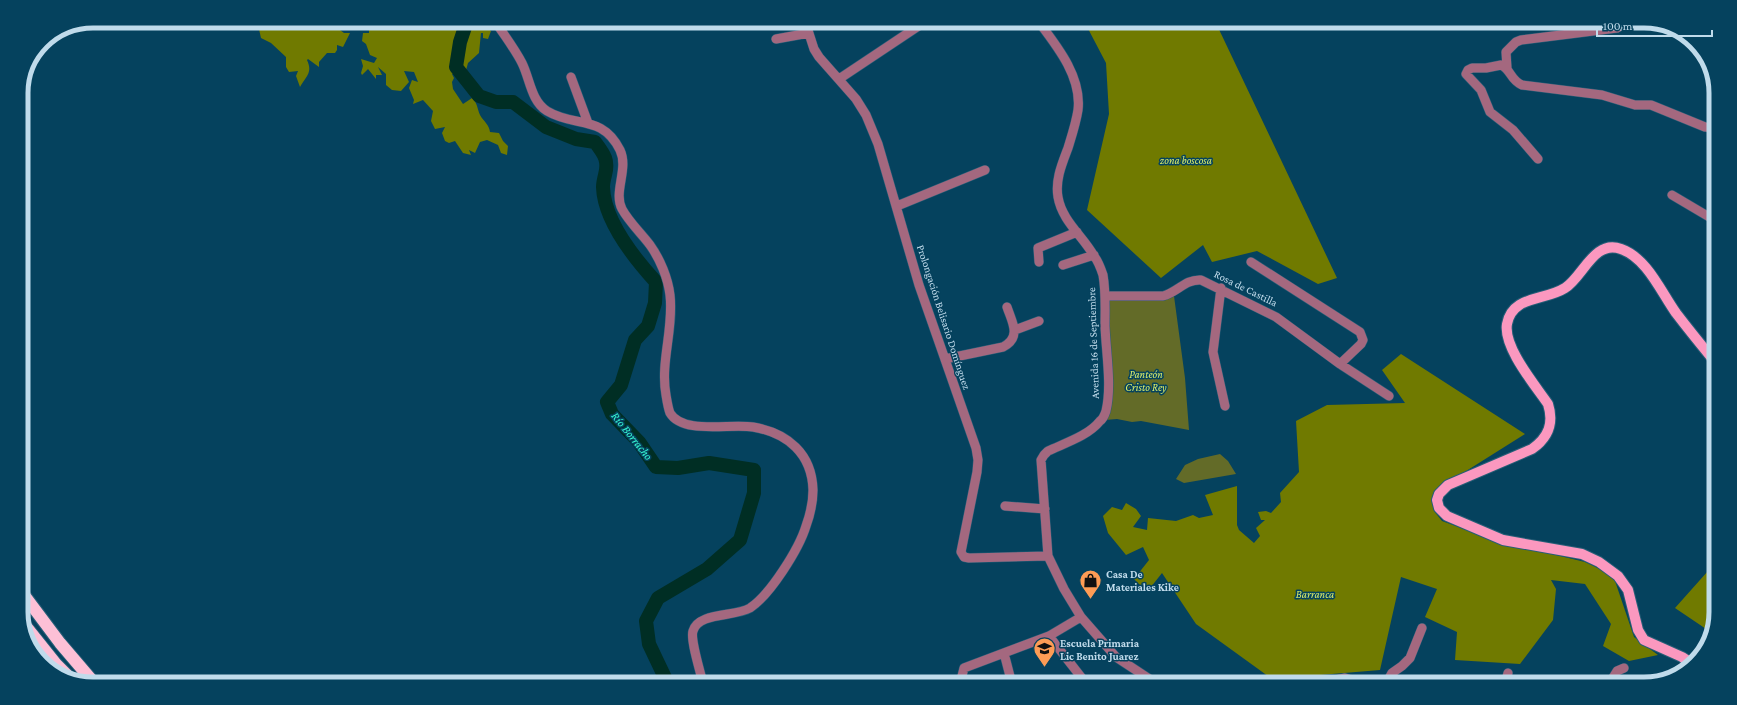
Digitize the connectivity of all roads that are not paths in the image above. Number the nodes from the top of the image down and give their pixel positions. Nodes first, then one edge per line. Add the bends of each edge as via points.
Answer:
1 (499, 28) edge
2 (807, 28) edge
3 (915, 28) edge
4 (1043, 28) edge
5 (1617, 28) edge
6 (809, 33) junction
7 (776, 39) dead end
8 (1507, 68) junction
9 (571, 77) dead end
10 (838, 79) junction
11 (588, 123) junction
12 (1709, 127) edge
13 (1538, 159) dead end
14 (985, 170) dead end
15 (1672, 195) dead end
16 (897, 206) junction
17 (1709, 217) edge
18 (1077, 232) junction
19 (1094, 255) junction
20 (1039, 262) dead end
21 (1252, 262) dead end
22 (1063, 265) dead end
23 (1220, 288) junction
24 (1106, 296) junction
25 (1007, 308) dead end
26 (1039, 321) dead end
27 (1015, 330) junction
28 (1709, 354) edge
29 (945, 359) junction
30 (1340, 364) junction
31 (1389, 396) dead end
32 (1225, 406) dead end
33 (1004, 506) dead end
34 (1045, 509) junction
35 (1048, 556) junction
36 (28, 601) edge
37 (1081, 617) junction
38 (1422, 628) dead end
39 (31, 633) edge
40 (1049, 636) junction
41 (1004, 653) junction
42 (1687, 661) edge
43 (60, 668) edge
44 (1624, 668) dead end
45 (1508, 672) dead end
46 (89, 677) edge
47 (701, 677) edge
48 (962, 677) edge
49 (1010, 677) edge
50 (1081, 677) edge
51 (1147, 677) edge
52 (1390, 677) edge
53 (1507, 677) edge
54 (1613, 677) edge

1 - 11 street via 523,65 541,106 558,116
2 - 6 street, Prolongación Belisario Domínguez
3 - 10 street
4 - 18 street, Avenida 16 de Septiembre via 1070,70 1077,91 1078,108 1059,174 1057,190 1059,203 1066,218
5 - 8 street via 1516,42 1506,52
6 - 7 street
6 - 10 street, Prolongación Belisario Domínguez via 819,57
8 - 12 street via 1512,78 1522,84 1597,94 1636,105 1651,105
8 - 13 street via 1501,65 1472,68 1466,73 1481,90 1490,112 1513,130
9 - 11 street
10 - 16 street, Prolongación Belisario Domínguez via 866,115 878,144
11 - 47 street via 605,130 621,152 623,162 619,200 622,209 650,246 667,282 670,311 664,384 670,413 679,422 690,426 753,427 778,435 796,447 808,462 813,489 811,509 806,527 781,574 762,598 749,609 704,619 693,629 692,638
14 - 16 street
15 - 17 street
16 - 29 street, Prolongación Belisario Domínguez via 919,285
18 - 19 street, Avenida 16 de Septiembre
18 - 20 street via 1038,248
19 - 22 street
19 - 24 street, Avenida 16 de Septiembre via 1102,273
21 - 30 street, Rosa de Castilla via 1360,332 1363,340 1361,344
23 - 24 street, Rosa de Castilla via 1195,280 1163,296
23 - 30 street, Rosa de Castilla via 1276,316
23 - 32 street via 1213,352
24 - 34 street, Avenida 16 de Septiembre via 1106,412 1101,421 1081,436 1044,454 1041,466
25 - 27 street
26 - 27 street
27 - 29 street via 1009,344 1003,347
28 - 42 main road via 1645,267 1621,249 1604,250 1589,261 1568,287 1528,300 1514,309 1508,319 1506,331 1510,347 1550,409 1551,422 1546,436 1532,448 1448,484 1437,500 1439,508 1447,516 1503,540 1582,554 1599,562 1618,576 1628,590 1638,630 1644,640
29 - 35 street, Prolongación Belisario Domínguez via 978,460 961,552 964,557 969,558
30 - 31 street, Rosa de Castilla
33 - 34 street
34 - 35 street, Avenida 16 de Septiembre
35 - 37 street, Avenida 16 de Septiembre
36 - 46 highway via 60,644
37 - 40 street
37 - 51 street, Avenida 16 de Septiembre via 1116,656
38 - 52 street via 1410,658
39 - 43 highway
40 - 41 street
40 - 50 street
41 - 48 street via 964,668
41 - 49 street
44 - 54 street via 1617,671
45 - 53 street

